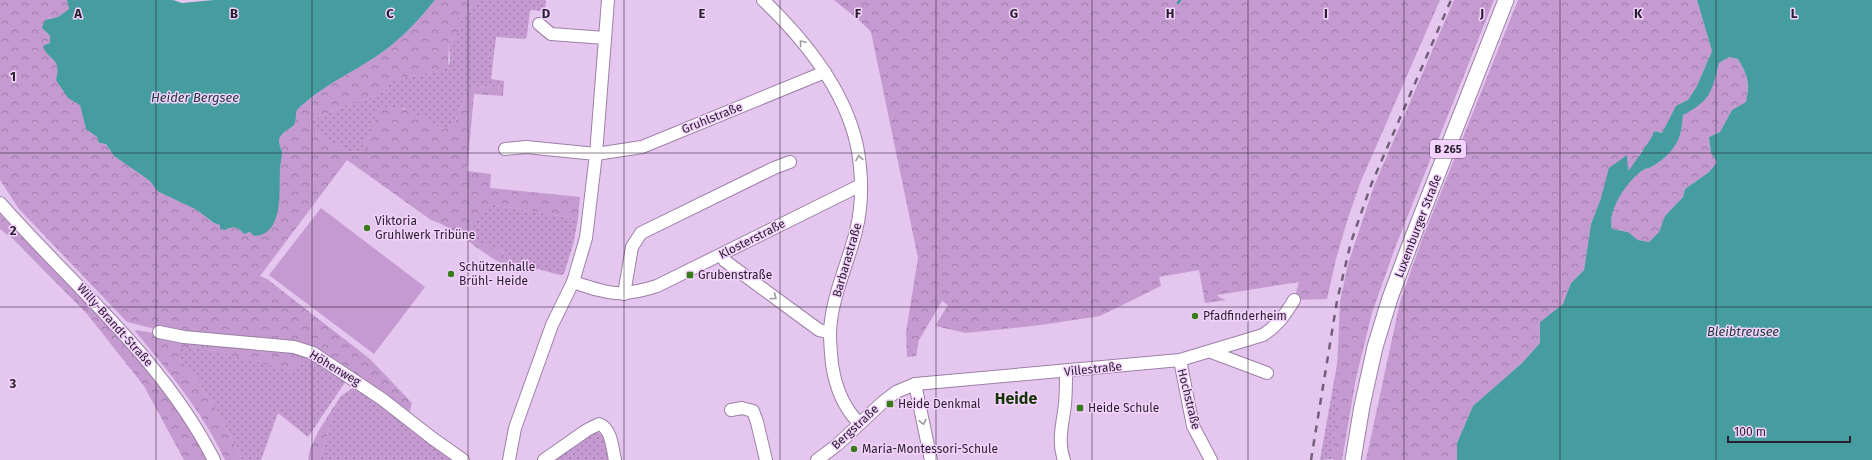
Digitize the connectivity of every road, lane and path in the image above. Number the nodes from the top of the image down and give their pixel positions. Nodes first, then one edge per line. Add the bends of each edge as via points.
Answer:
1 (608, 0) edge
2 (763, 0) edge
3 (1506, 0) edge
4 (539, 24) dead end
5 (605, 38) junction
6 (825, 72) junction
7 (505, 149) dead end
8 (596, 154) junction
9 (790, 162) dead end
10 (860, 185) junction
11 (0, 202) edge
12 (722, 255) junction
13 (573, 282) junction
14 (624, 294) junction
15 (1294, 300) dead end
16 (159, 332) dead end
17 (830, 333) junction
18 (1211, 352) junction
19 (1180, 360) junction
20 (1066, 372) junction
21 (1267, 373) dead end
22 (915, 384) junction
23 (731, 410) dead end
24 (859, 424) junction
25 (214, 460) edge
26 (463, 460) edge
27 (509, 460) edge
28 (544, 460) edge
29 (615, 460) edge
30 (766, 460) edge
31 (817, 460) edge
32 (931, 460) edge
33 (1064, 460) edge
34 (1210, 460) edge
35 (1354, 460) edge

1 - 5 street
6 -> 2 street, Barbarastraße via 790,28
3 - 35 main road, Luxemburger Straße / B 265 via 1390,298 1375,347 1362,406
4 - 5 street via 551,34
5 - 8 street
6 - 8 street, Gruhlstraße via 642,147
10 -> 6 street, Barbarastraße via 860,166 855,140 845,110
7 - 8 street, Gruhlstraße via 526,147
8 - 13 street via 586,238
9 - 14 street via 641,233 632,246
10 - 12 street, Klosterstraße
10 - 17 street, Barbarastraße via 859,217 836,297
11 - 25 street, Willy-Brandt-Straße via 125,333 183,406
12 - 14 street, Klosterstraße via 657,286
12 -> 17 street via 725,261 819,330
13 - 14 street, Klosterstraße via 609,293
13 - 27 street via 552,325 512,439
15 - 18 street, Villestraße via 1283,318 1263,335
16 - 26 street, Höhenweg via 184,337 294,347 313,353 382,399
17 - 24 street, Barbarastraße via 834,380 850,414
18 - 19 street, Villestraße
18 - 21 street
19 - 20 street, Villestraße
19 - 34 street, Hochstraße via 1193,426
20 - 22 street, Villestraße
20 - 33 street via 1065,405 1060,434
22 - 24 street, Bergstraße via 896,392 882,402
22 -> 32 street
23 - 30 street via 742,408 753,411
24 - 31 street, Bergstraße
28 - 29 street via 599,424 608,430

